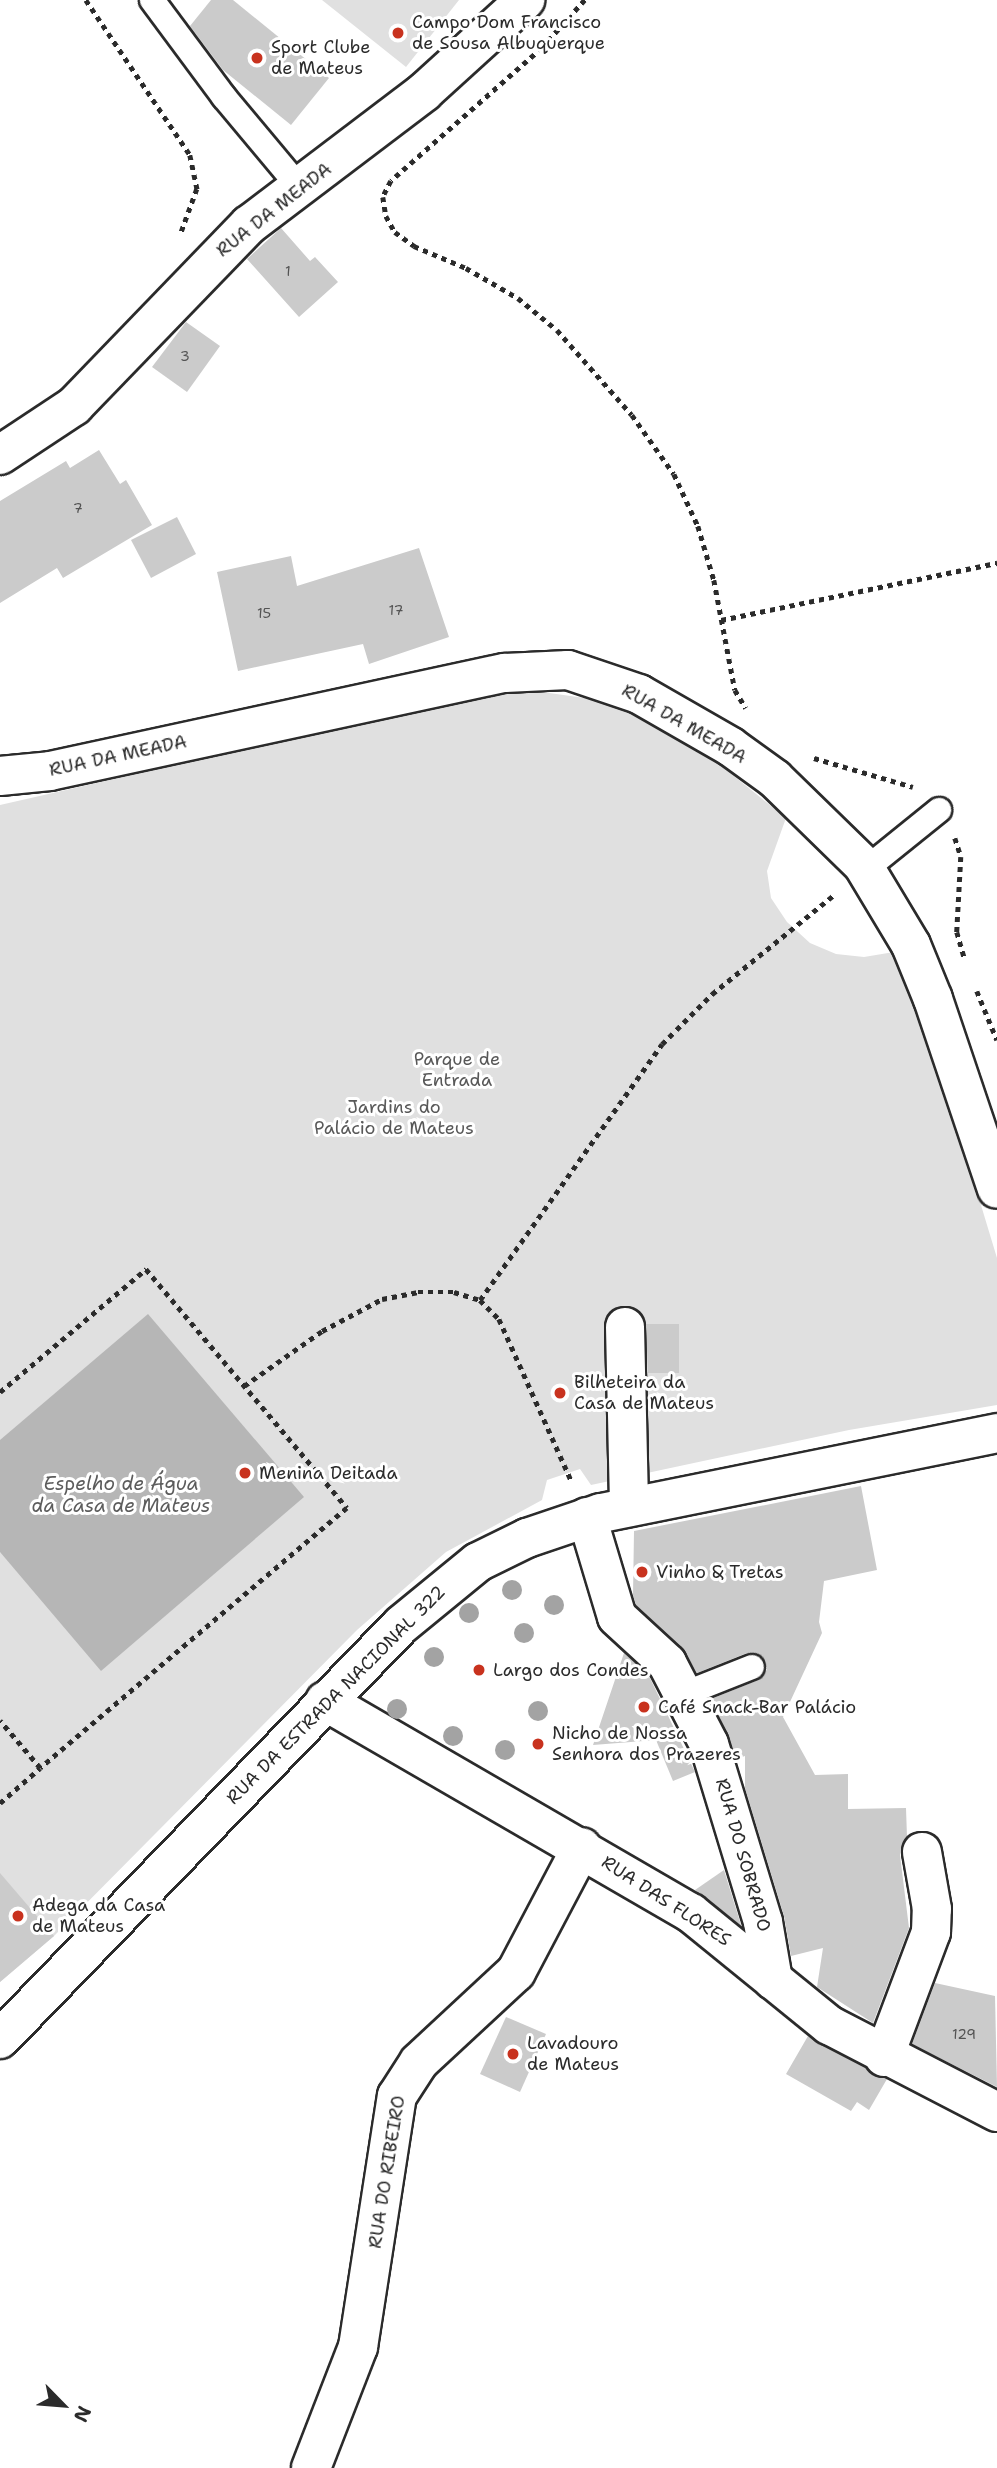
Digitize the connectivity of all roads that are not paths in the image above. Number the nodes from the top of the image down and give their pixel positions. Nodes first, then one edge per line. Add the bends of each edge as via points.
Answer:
1 (152, 0) edge
2 (525, 0) edge
3 (301, 189) junction
4 (0, 454) edge
5 (0, 776) edge
6 (939, 810) road end
7 (866, 869) junction
8 (997, 1189) edge
9 (625, 1327) dead end
10 (997, 1433) edge
11 (629, 1507) junction
12 (587, 1517) junction
13 (752, 1667) dead end
14 (684, 1694) junction
15 (325, 1701) junction
16 (582, 1847) junction
17 (922, 1852) dead end
18 (773, 1980) junction
19 (0, 2039) edge
20 (884, 2057) junction
21 (997, 2112) edge
22 (312, 2468) edge

1 - 3 lane via 224,97
2 - 3 street, RUA DA MEADA via 424,92
3 - 4 street, RUA DA MEADA via 211,260 74,406
5 - 7 street, RUA DA MEADA via 50,771 505,673 568,670 639,694 731,747 812,813
6 - 7 lane
7 - 8 street, RUA DA MEADA via 911,945
9 - 11 street
10 - 11 street, RUA DA ESTRADA NACIONAL 322
11 - 12 street, RUA DA ESTRADA NACIONAL 322
12 - 14 street, RUA DO SOBRADO via 617,1616 667,1663
12 - 15 street, RUA DA ESTRADA NACIONAL 322 via 527,1538 467,1569 401,1625
13 - 14 lane
14 - 18 street, RUA DO SOBRADO via 719,1771 766,1933
15 - 16 street, RUA DAS FLORES
15 - 19 street, RUA DA ESTRADA NACIONAL 322
16 - 18 street, RUA DAS FLORES via 719,1932
16 - 22 street, RUA DO RIBEIRO via 516,1972 419,2062 397,2095 358,2347
17 - 20 street via 932,1909 931,1932
18 - 20 street, RUA DAS FLORES via 829,2025
20 - 21 street, RUA DAS FLORES

